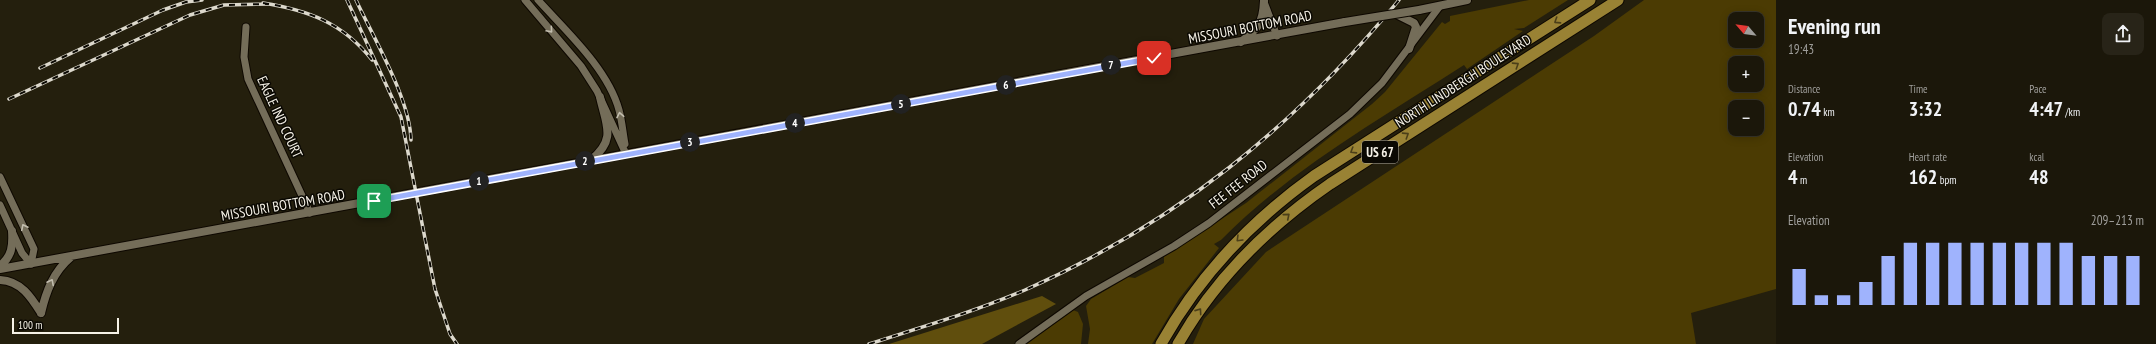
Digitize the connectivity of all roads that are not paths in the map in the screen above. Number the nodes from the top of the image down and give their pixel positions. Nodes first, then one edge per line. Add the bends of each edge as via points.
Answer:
1 (525, 0) edge
2 (538, 0) edge
3 (1467, 0) edge
4 (1590, 0) edge
5 (1618, 0) edge
6 (1264, 1) edge
7 (1440, 6) junction
8 (1396, 14) junction
9 (246, 27) dead end
10 (1277, 36) junction
11 (1241, 42) junction
12 (1409, 49) junction
13 (600, 97) junction
14 (626, 154) junction
15 (589, 161) junction
16 (0, 177) edge
17 (0, 205) edge
18 (310, 213) junction
19 (12, 231) junction
20 (72, 256) junction
21 (31, 264) junction
22 (0, 266) edge
23 (0, 269) edge
24 (0, 280) edge
25 (1019, 344) edge
26 (1161, 344) edge
27 (1178, 344) edge

1 -> 13 street via 581,66
14 -> 2 street via 619,110 608,85 590,58
3 - 7 street, MISSOURI BOTTOM ROAD
4 -> 26 highway, NORTH LINDBERGH BOULEVARD / US 67 via 1292,192 1252,226 1216,264 1184,306
27 -> 5 highway, NORTH LINDBERGH BOULEVARD / US 67 via 1230,271 1287,215 1330,184
6 - 10 street
6 - 11 street via 1261,23
7 - 8 street, MISSOURI BOTTOM ROAD, bridge
7 - 12 street, FEE FEE ROAD
8 - 10 street, MISSOURI BOTTOM ROAD, bridge
8 - 12 street via 1414,22 1416,27
9 - 18 street, EAGLE IND COURT via 244,68
10 - 11 street, MISSOURI BOTTOM ROAD
11 - 14 street, MISSOURI BOTTOM ROAD
12 - 25 street, FEE FEE ROAD via 1382,84 1350,114 1209,223 1086,296
13 - 14 street
13 - 15 street via 609,130 608,140
14 - 15 street, MISSOURI BOTTOM ROAD
15 - 18 street, MISSOURI BOTTOM ROAD
21 -> 16 street via 34,249
17 - 19 street
18 - 20 street, MISSOURI BOTTOM ROAD
19 - 21 street via 22,253
19 - 22 street via 13,246 10,255
20 - 21 street, MISSOURI BOTTOM ROAD
24 -> 20 street via 18,284 29,294 41,313 52,279
21 - 23 street, MISSOURI BOTTOM ROAD

